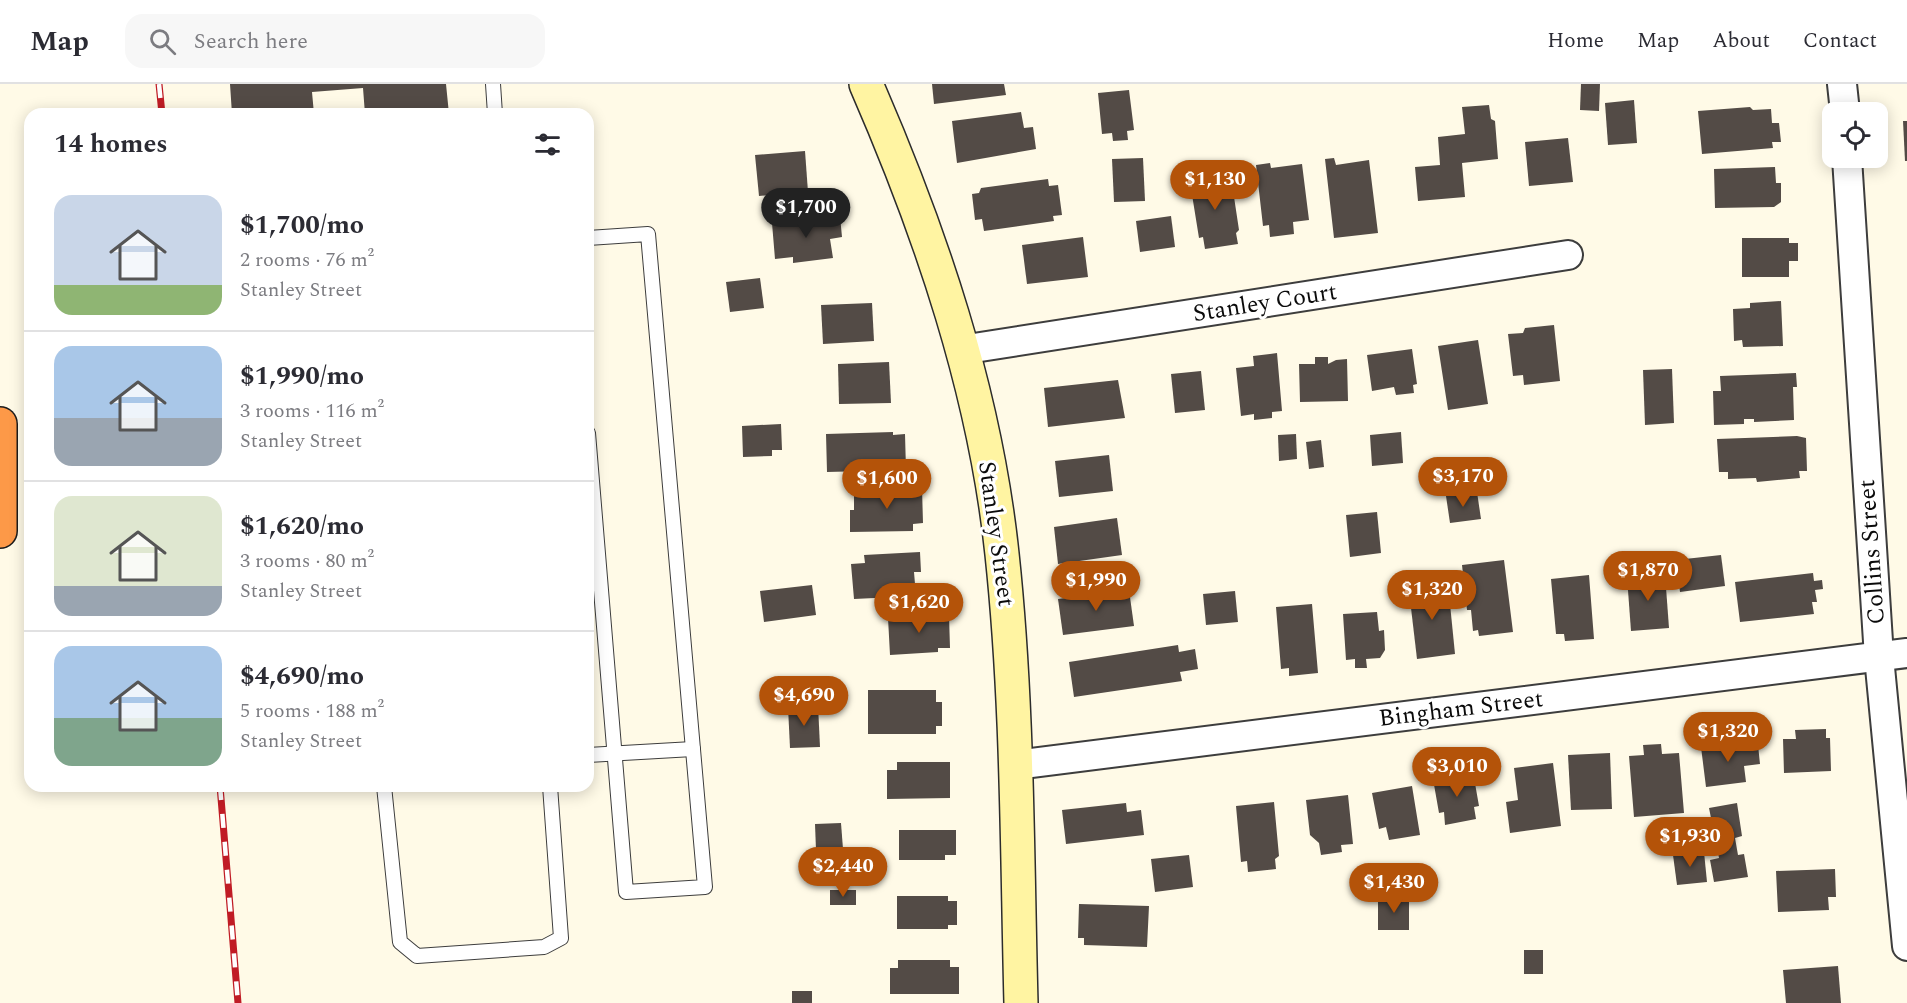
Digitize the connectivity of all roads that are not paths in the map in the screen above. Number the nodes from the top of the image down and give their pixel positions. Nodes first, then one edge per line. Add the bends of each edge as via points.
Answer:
1 (493, 84) edge
2 (866, 84) edge
3 (1842, 84) edge
4 (1844, 102) edge
5 (495, 108) edge
6 (1848, 168) edge
7 (594, 238) edge
8 (1568, 255) dead end
9 (961, 350) junction
10 (0, 424) edge
11 (594, 504) edge
12 (0, 531) edge
13 (1907, 653) edge
14 (1879, 657) junction
15 (693, 749) junction
16 (615, 753) junction
17 (594, 755) edge
18 (1015, 765) junction
19 (385, 792) edge
20 (550, 792) edge
21 (1907, 946) edge
22 (1021, 1003) edge

1 - 5 lane
2 - 9 main road, Stanley Street via 929,244
3 - 4 street
6 - 14 street, Collins Street
7 - 15 lane via 648,234
8 - 9 street, Stanley Court
9 - 18 main road, Stanley Street via 986,458 1002,554
10 - 12 highway
11 - 16 lane
13 - 14 street, Bingham Street
14 - 18 street, Bingham Street
14 - 21 street, Collins Street
15 - 16 lane
15 - 16 lane via 705,887 626,892
16 - 17 lane
18 - 22 main road, Stanley Street
19 - 20 lane via 400,942 417,956 544,947 561,938

